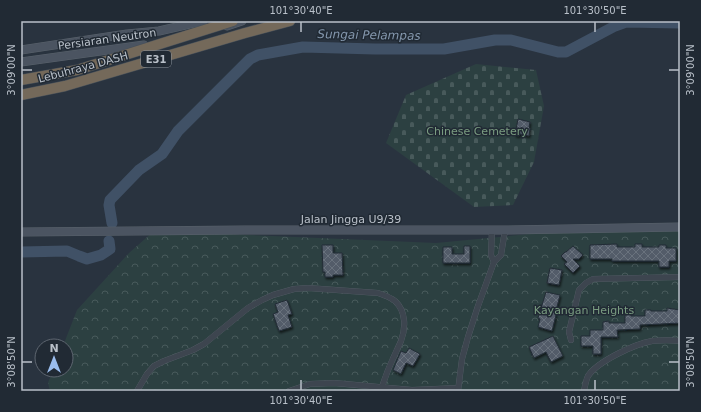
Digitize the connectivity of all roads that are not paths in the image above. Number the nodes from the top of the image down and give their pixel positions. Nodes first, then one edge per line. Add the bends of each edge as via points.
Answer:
1 (203, 21) edge
2 (232, 21) edge
3 (242, 21) edge
4 (290, 21) edge
5 (21, 50) edge
6 (21, 62) edge
7 (21, 80) edge
8 (21, 95) edge
9 (680, 227) edge
10 (492, 230) junction
11 (505, 230) junction
12 (21, 232) edge
13 (494, 262) junction
14 (680, 277) edge
15 (570, 340) dead end
16 (680, 341) edge
17 (382, 387) junction
18 (458, 389) edge
19 (137, 391) edge
20 (289, 391) edge
21 (584, 391) edge

1 - 5 street, Persiaran Neutron via 159,31
2 - 7 highway, Lebuhraya DASH / E31, bridge via 77,70
3 - 6 street, Persiaran Neutron via 202,34 160,43
4 - 8 highway, Lebuhraya DASH / E31 via 65,86
9 - 11 street, Jalan Jingga U9/39
10 - 11 street, Jalan Jingga U9/39
10 - 12 street, Jalan Jingga U9/39
10 - 13 street via 491,255
11 - 13 street via 501,255
13 - 18 street via 466,344
14 - 15 street via 593,279 586,282 579,290 569,332
16 - 21 street via 651,342 615,355 588,376
17 - 18 street via 412,390
17 - 19 street via 404,332 403,313 400,307 395,301 378,293 308,288 273,295 248,308 204,344 154,366
17 - 20 street via 328,383 310,384

